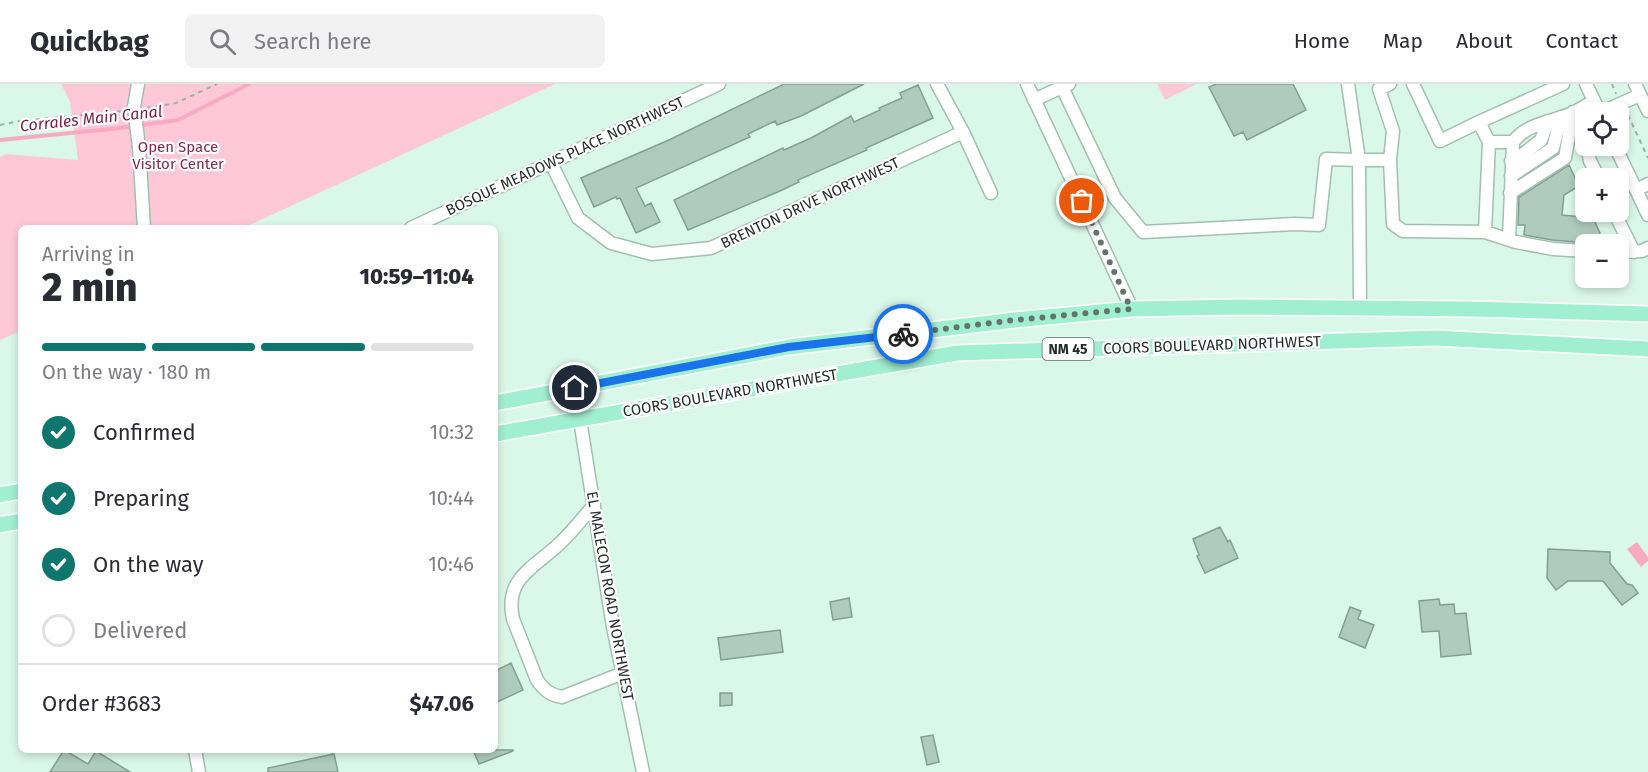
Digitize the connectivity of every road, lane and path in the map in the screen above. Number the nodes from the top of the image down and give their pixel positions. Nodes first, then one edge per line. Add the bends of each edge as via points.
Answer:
1 (138, 84) edge
2 (217, 84) edge
3 (719, 84) edge
4 (937, 84) edge
5 (1027, 84) edge
6 (1348, 84) edge
7 (1390, 84) edge
8 (1413, 84) edge
9 (1563, 84) edge
10 (1586, 84) edge
11 (1612, 84) edge
12 (1064, 85) edge
13 (1638, 89) edge
14 (1035, 100) junction
15 (1595, 102) edge
16 (1621, 102) edge
17 (1622, 102) edge
18 (135, 109) junction
19 (1648, 111) edge
20 (1575, 114) edge
21 (1557, 118) junction
22 (1629, 119) edge
23 (1479, 122) junction
24 (0, 125) edge
25 (963, 132) junction
26 (1489, 142) junction
27 (1620, 156) edge
28 (1648, 158) edge
29 (1359, 160) junction
30 (1390, 160) junction
31 (551, 163) junction
32 (1511, 169) junction
33 (1648, 184) edge
34 (1636, 190) junction
35 (991, 193) dead end
36 (1648, 215) edge
37 (1619, 222) edge
38 (144, 225) edge
39 (417, 225) edge
40 (1485, 232) junction
41 (1509, 239) junction
42 (1648, 248) edge
43 (1575, 250) edge
44 (1629, 252) edge
45 (1634, 252) junction
46 (1360, 308) junction
47 (1131, 309) junction
48 (1648, 314) edge
49 (1648, 349) edge
50 (498, 402) edge
51 (580, 420) junction
52 (498, 434) edge
53 (18, 492) edge
54 (0, 495) edge
55 (594, 505) junction
56 (18, 522) edge
57 (0, 525) edge
58 (623, 673) junction
59 (196, 753) edge
60 (199, 772) edge
61 (643, 772) edge

1 - 18 street
2 - 18 path via 176,103
3 - 31 street, BOSQUE MEADOWS PLACE NORTHWEST
4 - 25 street
5 - 14 street
6 - 29 street
7 - 30 street via 1379,89 1394,131
8 - 23 street via 1440,141
9 - 23 street
10 - 15 street
11 - 16 path
12 - 14 street
12 - 29 street via 1115,198 1143,232 1319,225 1326,159
13 - 17 street
13 - 19 street
14 - 47 street
18 - 24 path
18 - 38 street, bridge
20 - 21 street
21 - 32 street via 1547,145
21 - 32 street via 1523,131
21 - 32 street via 1565,158
22 - 28 path
23 - 26 street
25 - 31 street, BRENTON DRIVE NORTHWEST via 711,248 652,254 611,243 578,218
25 - 35 street
26 - 32 street
26 - 40 street
27 - 34 street
29 - 30 street
29 - 46 street
30 - 40 street via 1393,224 1403,231
31 - 39 street, BOSQUE MEADOWS PLACE NORTHWEST
32 - 41 street
33 - 34 street
34 - 36 street
37 - 45 street
40 - 41 street
41 - 43 street
42 - 45 street
44 - 45 street
46 - 47 main road, NM 45
46 - 48 main road, NM 45
47 - 50 main road, NM 45 via 789,347
49 - 51 main road, COORS BOULEVARD NORTHWEST / NM 45 via 1435,338 957,352
51 - 52 main road, COORS BOULEVARD NORTHWEST / NM 45
51 - 55 street, EL MALECON ROAD NORTHWEST
53 - 54 main road
55 - 58 street, EL MALECON ROAD NORTHWEST
55 - 58 street via 565,539 521,577 513,592 511,610 537,680 553,696 562,697
56 - 57 main road
58 - 61 street, EL MALECON ROAD NORTHWEST
59 - 60 street

